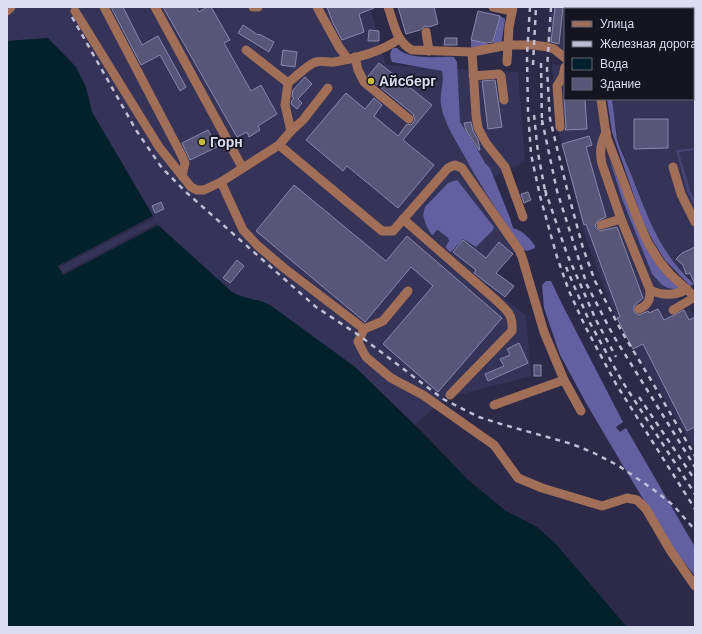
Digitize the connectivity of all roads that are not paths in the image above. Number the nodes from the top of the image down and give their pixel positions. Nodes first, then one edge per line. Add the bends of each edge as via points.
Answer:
1 (11, 7) edge
2 (104, 7) edge
3 (155, 7) edge
4 (254, 7) edge
5 (258, 7) edge
6 (317, 7) edge
7 (388, 7) edge
8 (493, 7) edge
9 (512, 9) edge
10 (7, 11) edge
11 (76, 11) dead end
12 (426, 32) dead end
13 (399, 39) junction
14 (508, 45) junction
15 (246, 50) dead end
16 (429, 51) junction
17 (472, 52) junction
18 (564, 57) edge
19 (351, 58) junction
20 (507, 62) dead end
21 (564, 72) edge
22 (473, 76) junction
23 (288, 83) junction
24 (328, 88) dead end
25 (504, 100) dead end
26 (601, 100) edge
27 (409, 119) dead end
28 (560, 127) dead end
29 (291, 131) junction
30 (606, 132) junction
31 (279, 145) junction
32 (242, 167) junction
33 (672, 167) dead end
34 (182, 176) junction
35 (221, 182) junction
36 (523, 218) dead end
37 (403, 219) junction
38 (621, 219) junction
39 (695, 222) edge
40 (601, 225) dead end
41 (650, 290) junction
42 (408, 291) dead end
43 (693, 294) edge
44 (639, 309) dead end
45 (674, 310) dead end
46 (364, 329) junction
47 (564, 380) junction
48 (450, 395) dead end
49 (494, 405) dead end
50 (581, 410) dead end
51 (695, 586) edge

1 - 10 street
2 - 34 street via 181,154 185,163
3 - 32 street
4 - 5 street
6 - 19 street via 339,48
7 - 13 street
8 - 9 street
9 - 14 street
11 - 34 street via 159,148
12 - 16 street
13 - 16 street via 412,50
13 - 19 street via 383,48
14 - 17 street
14 - 18 street via 548,47
14 - 20 street
15 - 23 street
16 - 17 street
17 - 22 street
19 - 23 street via 315,62
19 - 27 street via 364,82
21 - 28 street via 557,86
22 - 25 street via 499,74
22 - 36 street via 478,128 486,143 505,166
23 - 29 street via 285,105
24 - 29 street
26 - 30 street
29 - 31 street
30 - 38 street via 600,145 600,154
30 - 43 street via 648,243 670,274
31 - 32 street
31 - 37 street via 382,231 393,231
32 - 35 street
33 - 39 street via 681,194
34 - 35 street via 197,190 204,190
35 - 46 street via 243,230 257,245
37 - 47 street via 448,168 455,165 462,168 519,250 544,332
37 - 48 street via 510,314 513,322 512,331
38 - 40 street
38 - 41 street
41 - 43 street via 664,295
41 - 44 street via 648,303
42 - 46 street via 383,322
43 - 45 street
46 - 51 street via 358,342 366,357 391,378 423,395 494,445 518,478 602,506 627,498 637,500 646,509
47 - 49 street
47 - 50 street

